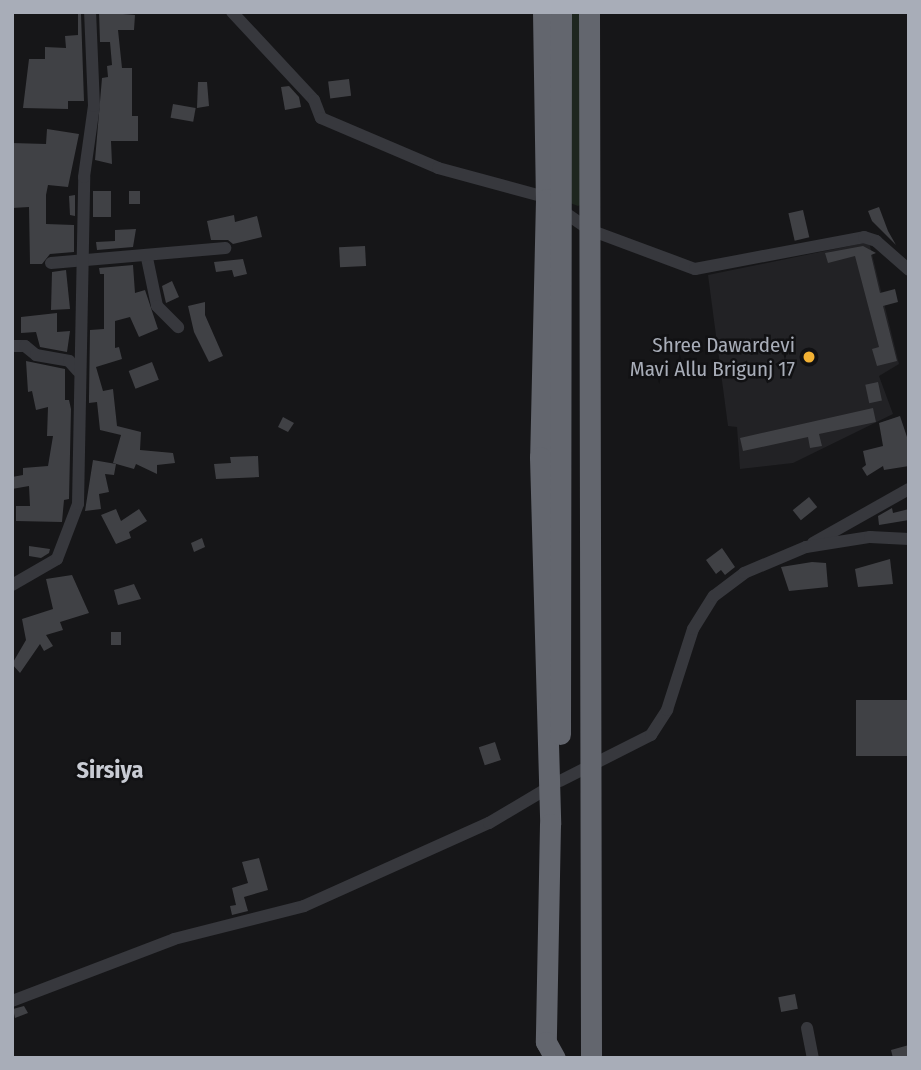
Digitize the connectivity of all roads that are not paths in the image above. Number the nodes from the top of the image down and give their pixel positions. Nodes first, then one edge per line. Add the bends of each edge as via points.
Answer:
1 (90, 12) edge
2 (232, 12) edge
3 (543, 12) edge
4 (561, 12) edge
5 (589, 12) edge
6 (554, 204) junction
7 (590, 230) junction
8 (225, 248) dead end
9 (147, 258) junction
10 (86, 262) junction
11 (51, 263) dead end
12 (909, 270) edge
13 (178, 327) dead end
14 (12, 346) edge
15 (78, 372) junction
16 (909, 489) edge
17 (909, 539) edge
18 (806, 547) junction
19 (12, 585) edge
20 (589, 764) junction
21 (554, 784) junction
22 (12, 1001) edge
23 (807, 1028) dead end
24 (555, 1058) edge
25 (591, 1058) edge
26 (813, 1058) edge

1 - 10 street via 94,106 84,177
2 - 6 street via 314,100 321,118 438,168
3 - 6 highway
4 - 6 highway
5 - 7 highway
6 - 7 street
6 - 21 highway
7 - 12 street via 695,269 864,237 876,241
7 - 20 highway
8 - 9 street
9 - 10 street
9 - 13 street via 157,306
10 - 11 street
10 - 15 street
14 - 15 street via 69,361
15 - 19 street via 78,504 69,536 57,559
16 - 18 street
17 - 18 street via 870,537
18 - 20 street via 744,573 714,596 693,629 667,710 651,735
20 - 21 street
20 - 25 highway
21 - 22 street via 489,823 304,906 174,939
21 - 24 highway
23 - 26 street

